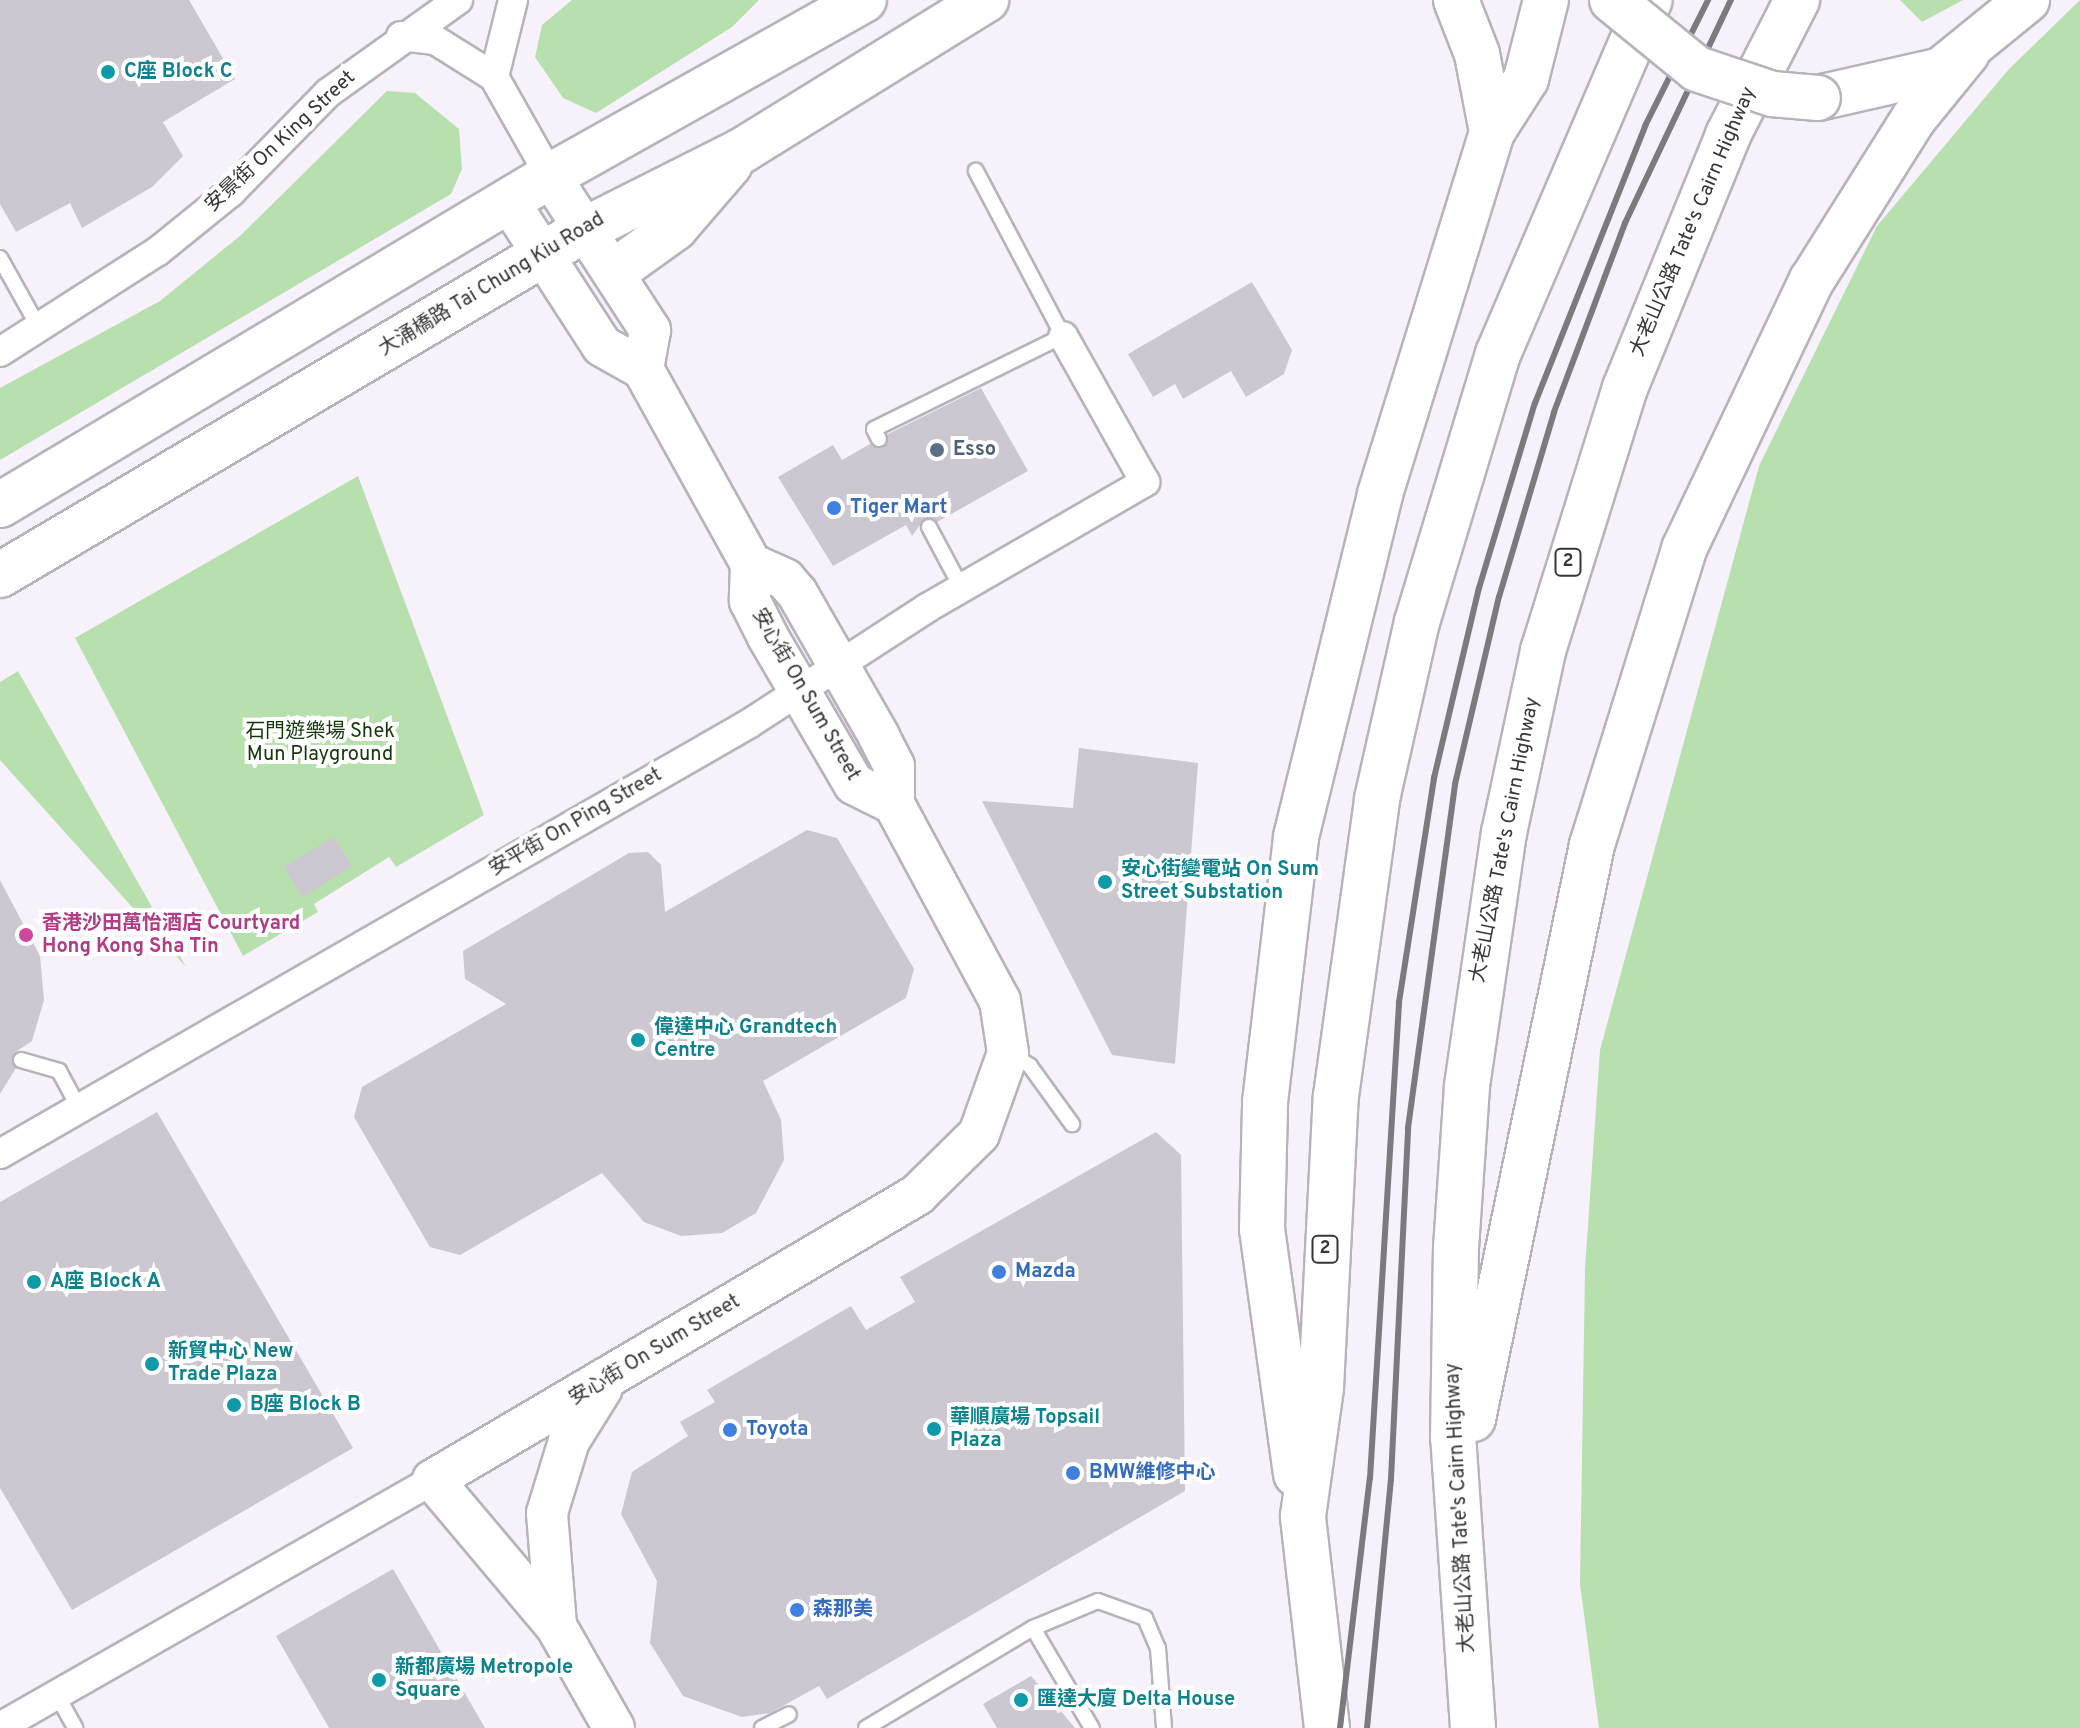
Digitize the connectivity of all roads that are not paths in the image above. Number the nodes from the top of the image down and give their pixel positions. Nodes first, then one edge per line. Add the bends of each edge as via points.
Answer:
1 (458, 0) edge
2 (513, 0) edge
3 (864, 0) edge
4 (986, 0) edge
5 (1456, 0) edge
6 (1612, 0) edge
7 (1650, 0) edge
8 (1797, 0) edge
9 (2027, 0) edge
10 (1543, 18) edge
11 (401, 36) junction
12 (1967, 53) junction
13 (494, 77) junction
14 (1492, 132) junction
15 (743, 150) junction
16 (976, 171) dead end
17 (550, 176) junction
18 (509, 202) junction
19 (584, 230) junction
20 (542, 256) junction
21 (0, 258) edge
22 (615, 271) junction
23 (38, 326) junction
24 (1063, 336) junction
25 (0, 352) edge
26 (643, 369) junction
27 (879, 439) dead end
28 (0, 505) edge
29 (929, 527) dead end
30 (751, 564) junction
31 (0, 575) edge
32 (961, 587) junction
33 (841, 666) junction
34 (800, 692) junction
35 (894, 804) junction
36 (1008, 1053) junction
37 (21, 1060) dead end
38 (79, 1108) junction
39 (1072, 1124) dead end
40 (0, 1154) edge
41 (610, 1378) junction
42 (433, 1480) junction
43 (1303, 1516) junction
44 (1458, 1541) junction
45 (556, 1626) junction
46 (1033, 1628) junction
47 (57, 1695) junction
48 (789, 1714) dead end
49 (0, 1727) edge
50 (75, 1728) edge
51 (614, 1728) edge
52 (762, 1728) edge
53 (866, 1728) edge
54 (1092, 1728) edge
55 (1164, 1728) edge
56 (1327, 1728) edge
57 (1473, 1728) edge

1 - 11 street, 安景街 On King Street
2 - 13 street
3 - 17 main road
4 - 15 main road, 大涌橋路 Tai Chung Kiu Road
5 - 14 main road via 1472,41
6 - 12 main road, bridge via 1697,69 1772,94 1818,98 1916,80
7 - 43 main road, 2 via 1498,354 1441,533 1396,711 1360,904 1337,1082 1321,1388
8 - 44 main road, 大老山公路 Tate's Cairn Highway / 2 via 1728,135 1625,388 1568,562 1522,745 1476,1009 1461,1160 1453,1348
9 - 12 main road
10 - 14 main road via 1526,79
11 - 13 street via 435,40
11 - 23 street, 安景街 On King Street via 158,251
12 - 44 main road via 1914,118 1791,317 1662,611 1577,909 1492,1315
13 - 17 street
14 - 43 main road via 1341,632 1296,837 1278,965 1262,1229
15 - 19 main road, 大涌橋路 Tai Chung Kiu Road
15 - 22 main road via 675,228
16 - 24 lane
17 - 18 main road
17 - 19 street
18 - 20 street
18 - 28 main road
19 - 20 main road, 大涌橋路 Tai Chung Kiu Road
19 - 22 street
20 - 26 street via 602,346
20 - 31 main road, 大涌橋路 Tai Chung Kiu Road
21 - 23 lane
22 - 26 street via 650,330
23 - 25 street, 安景街 On King Street
24 - 27 lane via 874,429
24 - 32 street, 安平街 On Ping Street via 1145,482
26 - 30 street, 安心街 On Sum Street
29 - 32 lane
30 - 33 street, 安心街 On Sum Street via 785,579
30 - 34 street, 安心街 On Sum Street via 750,601
32 - 33 street, 安平街 On Ping Street
33 - 34 street, 安平街 On Ping Street
33 - 35 street, 安心街 On Sum Street via 894,766
34 - 35 street, 安心街 On Sum Street via 854,784
34 - 38 street, 安平街 On Ping Street
35 - 36 street, 安心街 On Sum Street via 1000,1001
36 - 39 lane via 1030,1066
36 - 41 street, 安心街 On Sum Street via 986,1121 940,1177
37 - 38 lane via 59,1071
38 - 40 street, 安平街 On Ping Street
41 - 42 street, 安心街 On Sum Street
41 - 45 street via 569,1441 547,1513
42 - 45 street
42 - 47 street, 安心街 On Sum Street
43 - 56 main road, 2
44 - 57 main road, 大老山公路 Tate's Cairn Highway / 2
45 - 51 street
46 - 53 lane
46 - 54 lane
46 - 55 lane via 1098,1601 1145,1618 1158,1648
47 - 49 street, 安心街 On Sum Street
47 - 50 lane
48 - 52 lane

